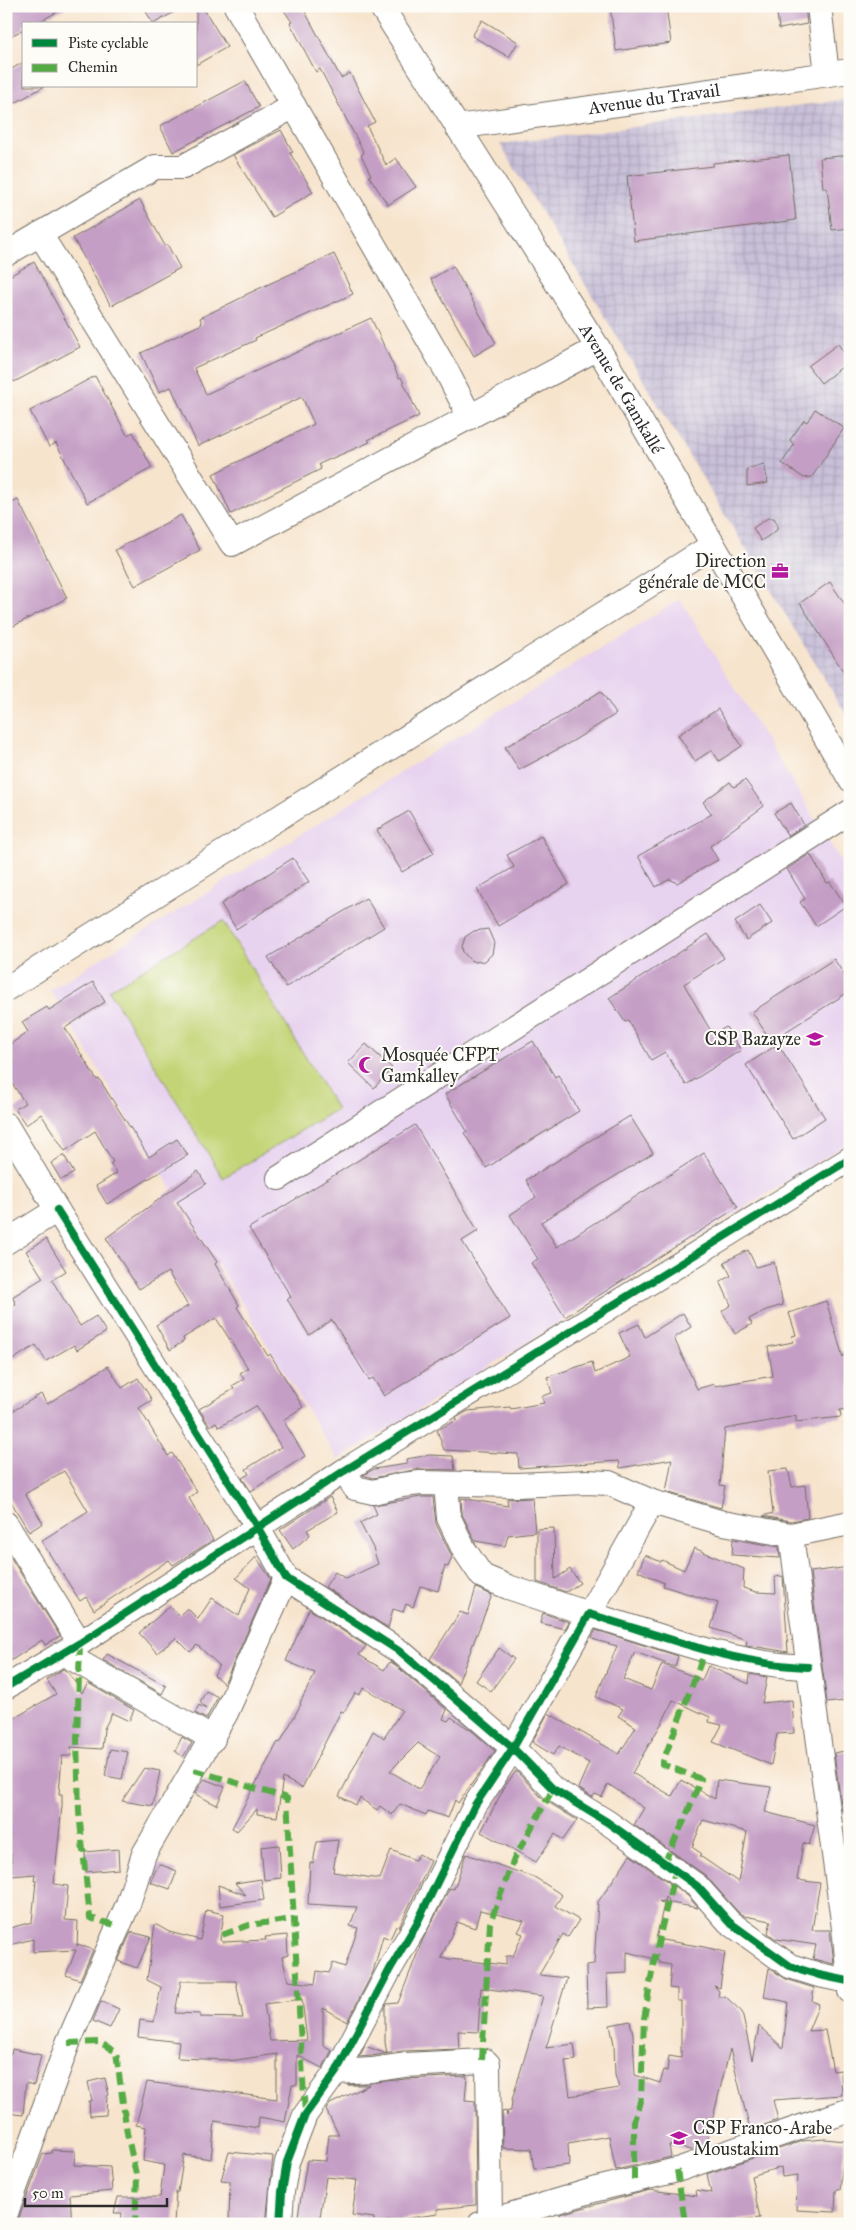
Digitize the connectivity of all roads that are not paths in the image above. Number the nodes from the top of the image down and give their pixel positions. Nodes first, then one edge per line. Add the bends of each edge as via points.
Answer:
1 (236, 6) edge
2 (381, 6) edge
3 (819, 6) edge
4 (838, 72) edge
5 (294, 106) junction
6 (457, 127) junction
7 (40, 234) junction
8 (6, 254) edge
9 (598, 348) junction
10 (470, 417) junction
11 (713, 545) junction
12 (850, 779) edge
13 (850, 812) edge
14 (6, 989) edge
15 (6, 1125) edge
16 (850, 1159) edge
17 (279, 1178) dead end
18 (57, 1210) junction
19 (6, 1242) edge
20 (344, 1471) junction
21 (446, 1485) junction
22 (652, 1502) junction
23 (850, 1523) edge
24 (6, 1524) edge
25 (258, 1528) junction
26 (791, 1535) junction
27 (286, 1578) junction
28 (588, 1614) junction
29 (72, 1648) junction
30 (808, 1667) junction
31 (6, 1687) edge
32 (213, 1739) junction
33 (513, 1748) junction
34 (847, 1935) edge
35 (849, 1986) edge
36 (336, 2072) junction
37 (850, 2110) edge
38 (6, 2214) edge
39 (485, 2222) edge
40 (280, 2224) edge

1 - 5 street
2 - 6 street, Avenue de Gamkallé
3 - 4 street
4 - 6 street, Avenue du Travail
5 - 7 street via 183,167 155,167
5 - 10 street
6 - 9 street, Avenue de Gamkallé
7 - 8 street
7 - 10 street via 232,544
9 - 10 street
9 - 11 street, Avenue de Gamkallé
11 - 12 street, Avenue de Gamkallé
11 - 14 street
13 - 17 street
15 - 18 street
16 - 20 street
18 - 19 street
18 - 25 street
20 - 21 street via 355,1488 363,1491 420,1483
20 - 25 street
21 - 22 street via 609,1483
21 - 28 street via 449,1518 463,1548 482,1576
22 - 26 street via 723,1523
22 - 28 street
23 - 26 street
24 - 29 street
25 - 27 street
25 - 29 street
26 - 30 street
27 - 32 street
27 - 33 street via 402,1653
28 - 30 street via 722,1654 786,1667
28 - 33 street
29 - 31 street
29 - 32 street
30 - 34 street
32 - 38 street via 144,1854 128,1904 65,2051
33 - 35 street via 553,1789 607,1822 697,1886 730,1922 767,1950 790,1966
33 - 36 street via 475,1805 418,1923
34 - 35 street
36 - 39 street via 405,2065 485,2061 488,2064
36 - 40 street via 297,2131 287,2162
37 - 39 street via 677,2170 597,2189

